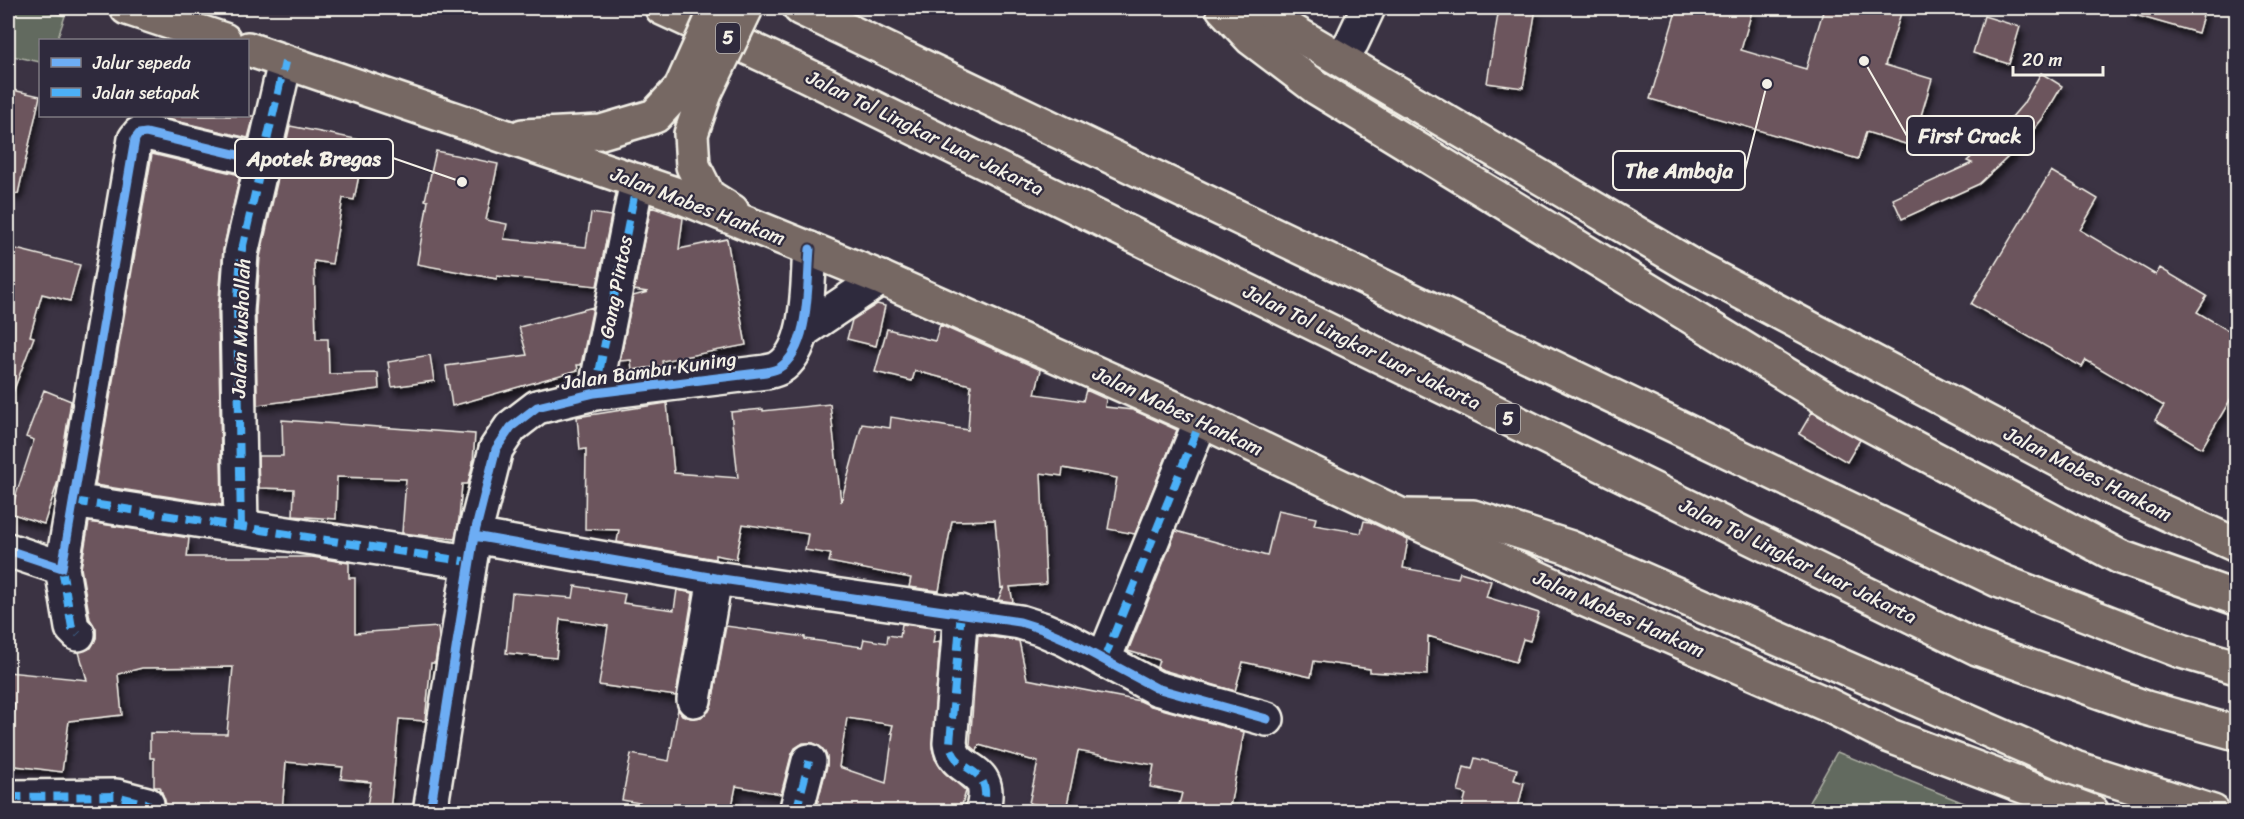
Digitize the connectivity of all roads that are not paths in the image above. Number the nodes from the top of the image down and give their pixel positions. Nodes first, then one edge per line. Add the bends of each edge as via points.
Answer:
1 (127, 8) edge
2 (662, 8) edge
3 (717, 8) edge
4 (746, 8) edge
5 (800, 8) edge
6 (1222, 8) edge
7 (1252, 8) edge
8 (1368, 8) edge
9 (221, 39) edge
10 (249, 49) edge
11 (1341, 58) junction
12 (285, 62) junction
13 (693, 91) junction
14 (506, 137) junction
15 (264, 161) junction
16 (637, 181) junction
17 (764, 230) junction
18 (810, 249) junction
19 (882, 278) junction
20 (804, 330) junction
21 (595, 393) junction
22 (1201, 420) junction
23 (73, 501) junction
24 (1402, 516) junction
25 (241, 527) junction
26 (2236, 545) edge
27 (471, 549) junction
28 (8, 550) edge
29 (62, 568) junction
30 (715, 578) junction
31 (2236, 598) edge
32 (961, 612) junction
33 (78, 634) dead end
34 (1104, 658) junction
35 (2236, 668) edge
36 (694, 700) dead end
37 (1267, 719) dead end
38 (2236, 733) edge
39 (809, 762) dead end
40 (8, 799) edge
41 (147, 812) edge
42 (430, 812) edge
43 (796, 812) edge
44 (982, 812) edge
45 (2092, 812) edge
46 (2213, 812) edge

1 - 9 main road
2 - 38 main road, Jalan Tol Lingkar Luar Jakarta / 5 via 1977,648 2146,708
3 - 13 main road, bridge
4 - 13 main road, bridge
5 - 35 main road via 1998,580 2181,651
6 - 31 main road via 1251,38 1317,88 1854,416 2120,557
7 - 11 main road, Jalan Mabes Hankam
8 - 11 street
10 - 12 main road, Jalan Mabes Hankam
11 - 26 main road, Jalan Mabes Hankam via 1690,265 2117,490
12 - 14 main road, Jalan Mabes Hankam
12 - 15 street, Jalan Mushollah
13 - 14 main road via 655,116 601,132
13 - 17 main road via 693,166 708,196
14 - 16 main road, Jalan Mabes Hankam
15 - 23 street via 146,133 135,139
15 - 25 street, Jalan Mushollah via 238,282
16 - 17 main road, Jalan Mabes Hankam
16 - 21 street, Gang Pintos
17 - 18 main road, Jalan Mabes Hankam
18 - 19 main road, Jalan Mabes Hankam
18 - 20 street, Jalan Bambu Kuning
19 - 20 street, Jalan Bambu Kuning
19 - 22 main road, Jalan Mabes Hankam
20 - 21 street, Jalan Bambu Kuning via 790,358 766,372
21 - 27 street, Jalan Bambu Kuning via 537,407 511,427 496,449
22 - 24 main road, Jalan Mabes Hankam
22 - 34 street
23 - 25 street
23 - 29 street
24 - 45 main road, Jalan Mabes Hankam via 1890,736
24 - 46 main road via 1473,517 1568,547 2075,768
25 - 27 street
27 - 30 street
27 - 42 street, Jalan Bambu Kuning
28 - 29 street
29 - 33 street via 72,628
30 - 32 street
30 - 36 street
32 - 34 street via 1042,628
32 - 44 street via 950,743 956,758 985,784
34 - 37 street via 1156,688
39 - 43 street
40 - 41 street via 116,796 147,804

